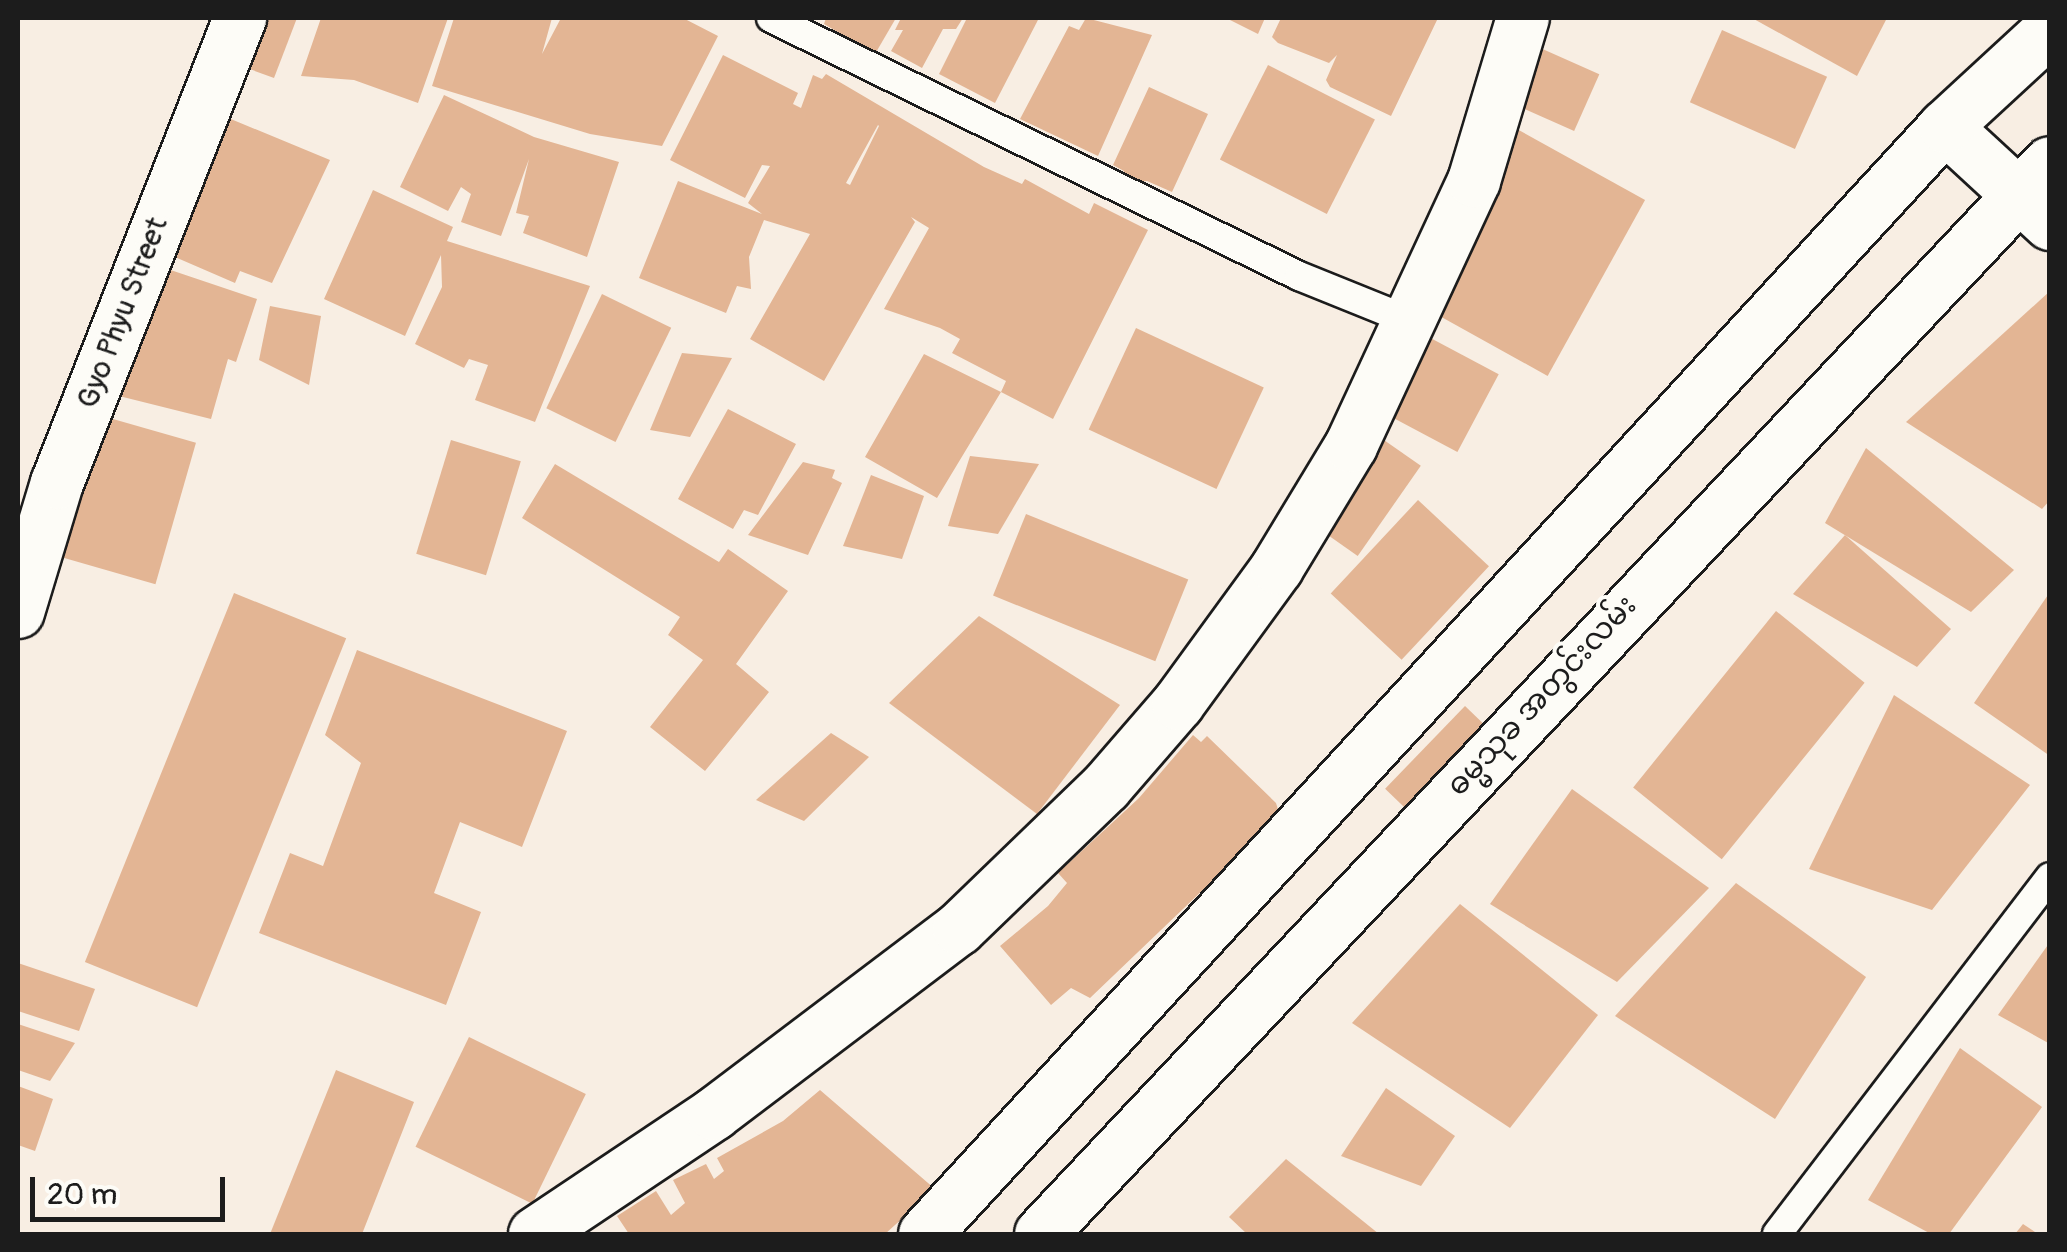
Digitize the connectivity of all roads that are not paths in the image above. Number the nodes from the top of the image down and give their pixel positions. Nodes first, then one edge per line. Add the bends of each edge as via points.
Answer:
1 (240, 18) edge
2 (771, 18) edge
3 (1523, 18) edge
4 (2050, 30) edge
5 (1944, 127) junction
6 (2038, 193) edge
7 (1414, 322) junction
8 (18, 612) edge
9 (2050, 877) edge
10 (535, 1234) edge
11 (925, 1234) edge
12 (1040, 1234) edge
13 (1777, 1234) edge

1 - 8 street, Gyo Phyu Street via 58,482
2 - 7 lane via 1299,276
3 - 7 street via 1474,182
4 - 5 street
5 - 6 street
5 - 11 street
6 - 12 street, ဓမ္မသုခ အတွင်းလမ်း
7 - 10 street via 1351,446 1277,568 1178,704 1106,788 959,929 730,1102
9 - 13 lane

